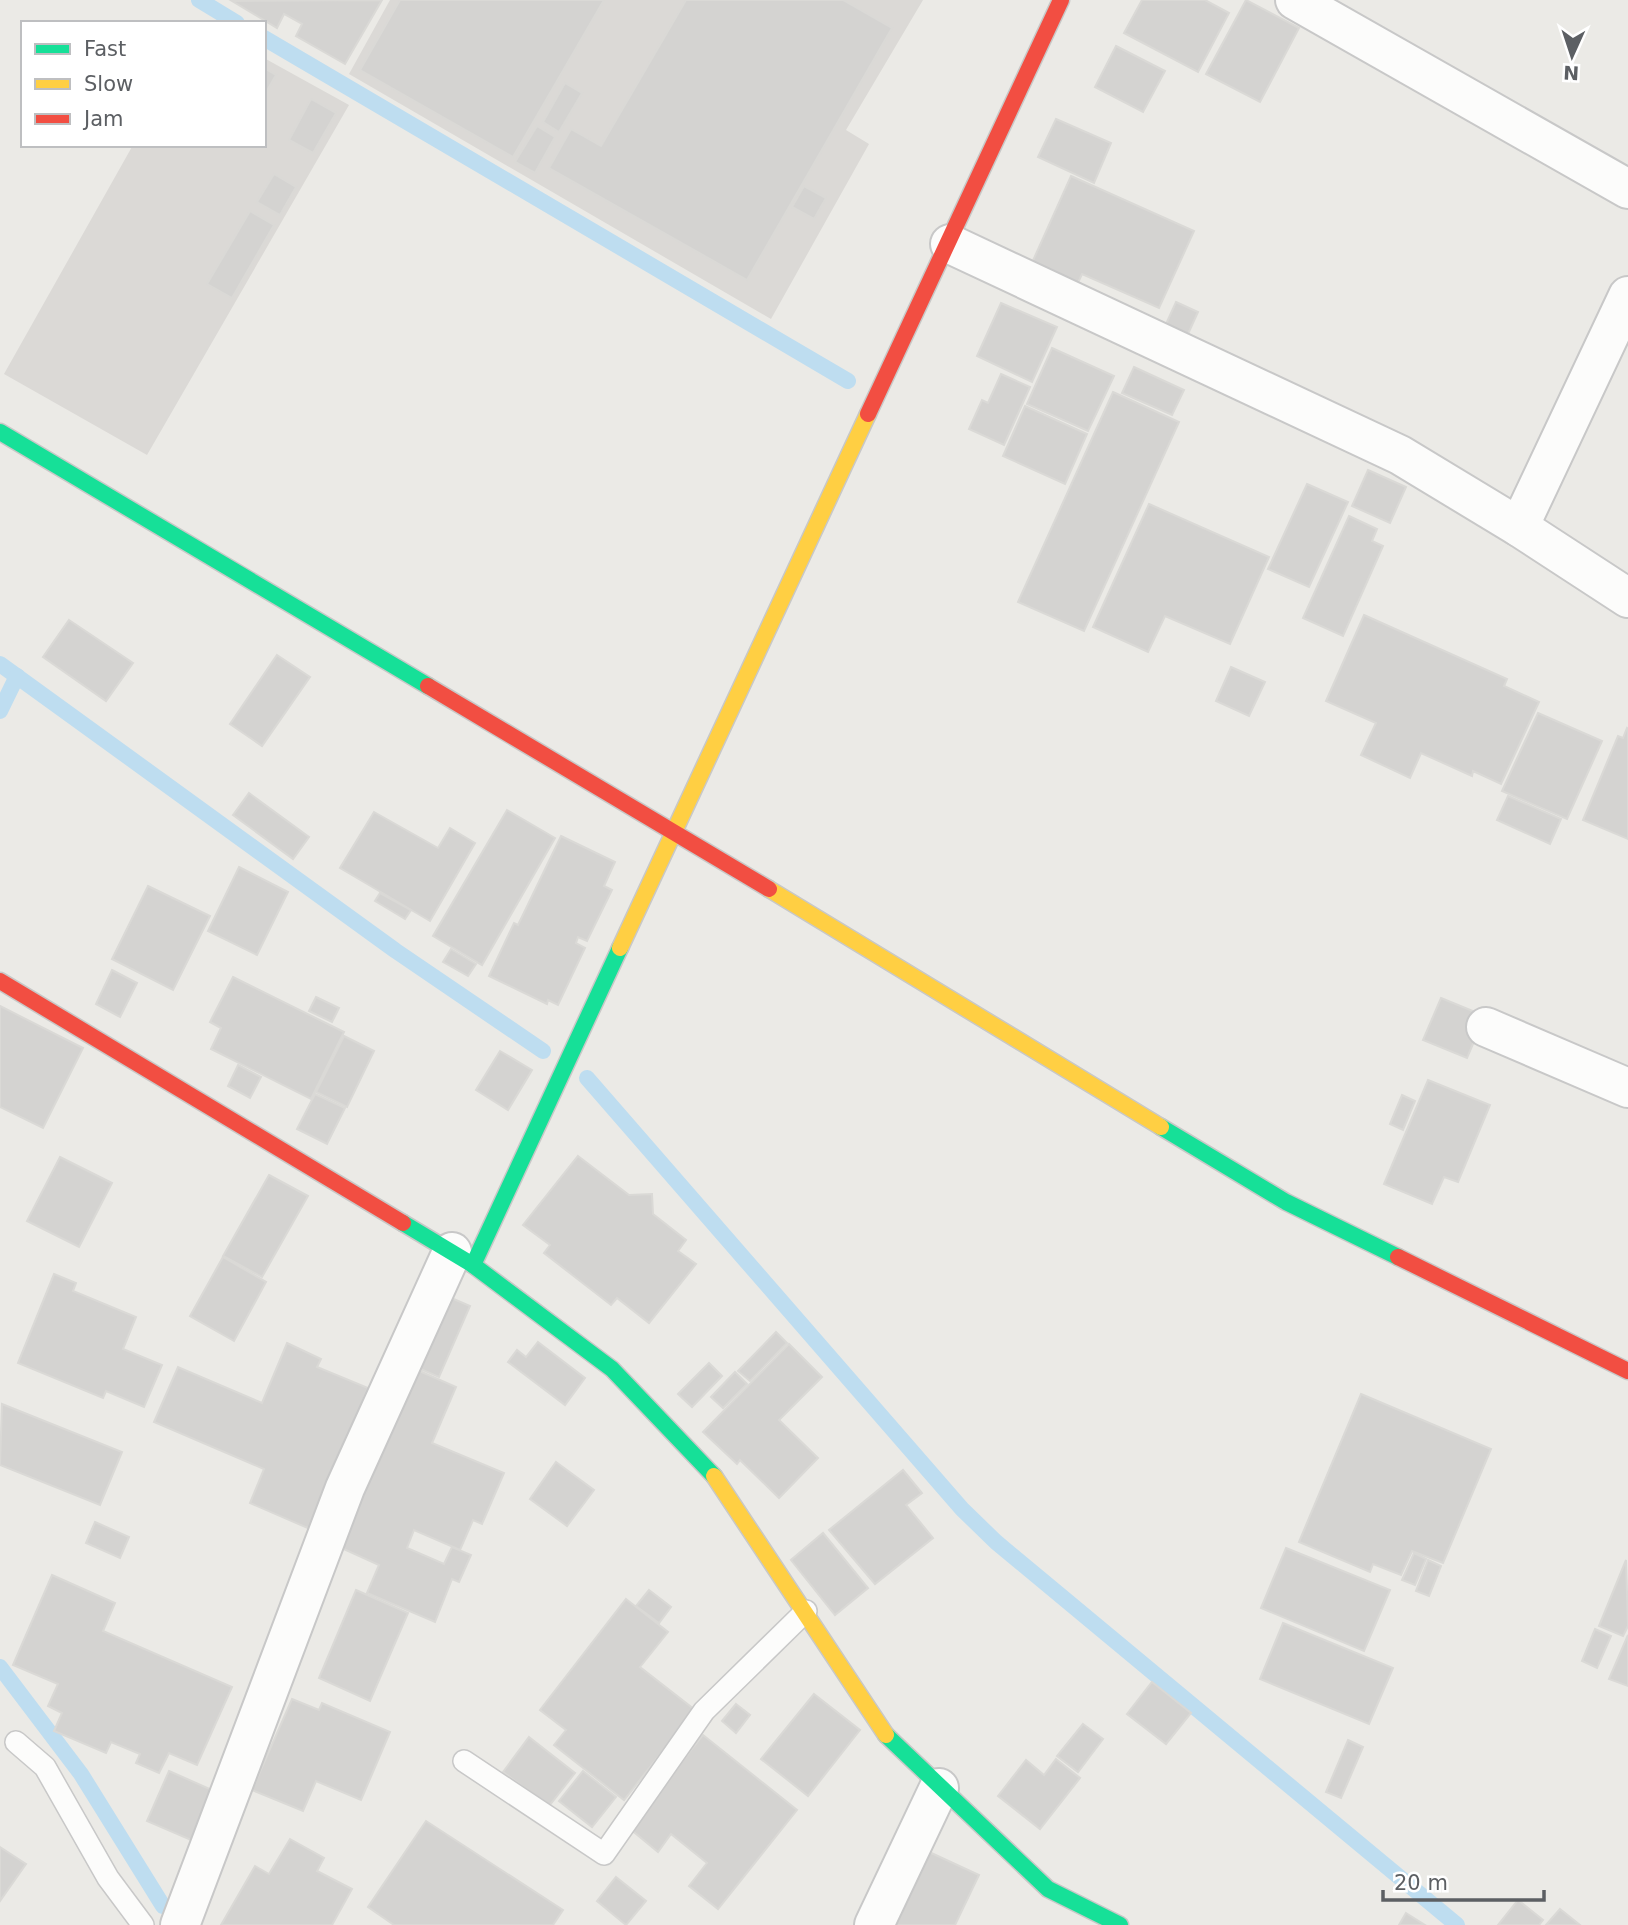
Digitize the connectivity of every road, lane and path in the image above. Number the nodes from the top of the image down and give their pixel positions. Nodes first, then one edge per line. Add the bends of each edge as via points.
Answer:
1 (1295, 0) edge
2 (1058, 1) edge
3 (1628, 189) edge
4 (950, 244) junction
5 (1628, 296) edge
6 (0, 432) edge
7 (1519, 527) junction
8 (1628, 598) edge
9 (676, 833) junction
10 (0, 981) edge
11 (1486, 1027) dead end
12 (1628, 1088) edge
13 (463, 1259) junction
14 (1628, 1371) edge
15 (806, 1611) junction
16 (16, 1742) dead end
17 (464, 1761) dead end
18 (940, 1788) junction
19 (143, 1925) edge
20 (180, 1925) edge
21 (874, 1925) edge
22 (1120, 1925) edge

1 - 3 street
2 - 4 street
4 - 7 street via 1400,455
4 - 9 street
5 - 7 street
6 - 9 street
7 - 8 street
9 - 13 street
9 - 14 street via 1286,1202
10 - 13 street
11 - 12 street
13 - 15 street via 612,1368 723,1486
13 - 20 street via 345,1488
15 - 17 lane via 704,1711 604,1854
15 - 18 street via 890,1741
16 - 19 lane via 45,1767 108,1878
18 - 21 street
18 - 22 street via 1048,1889

